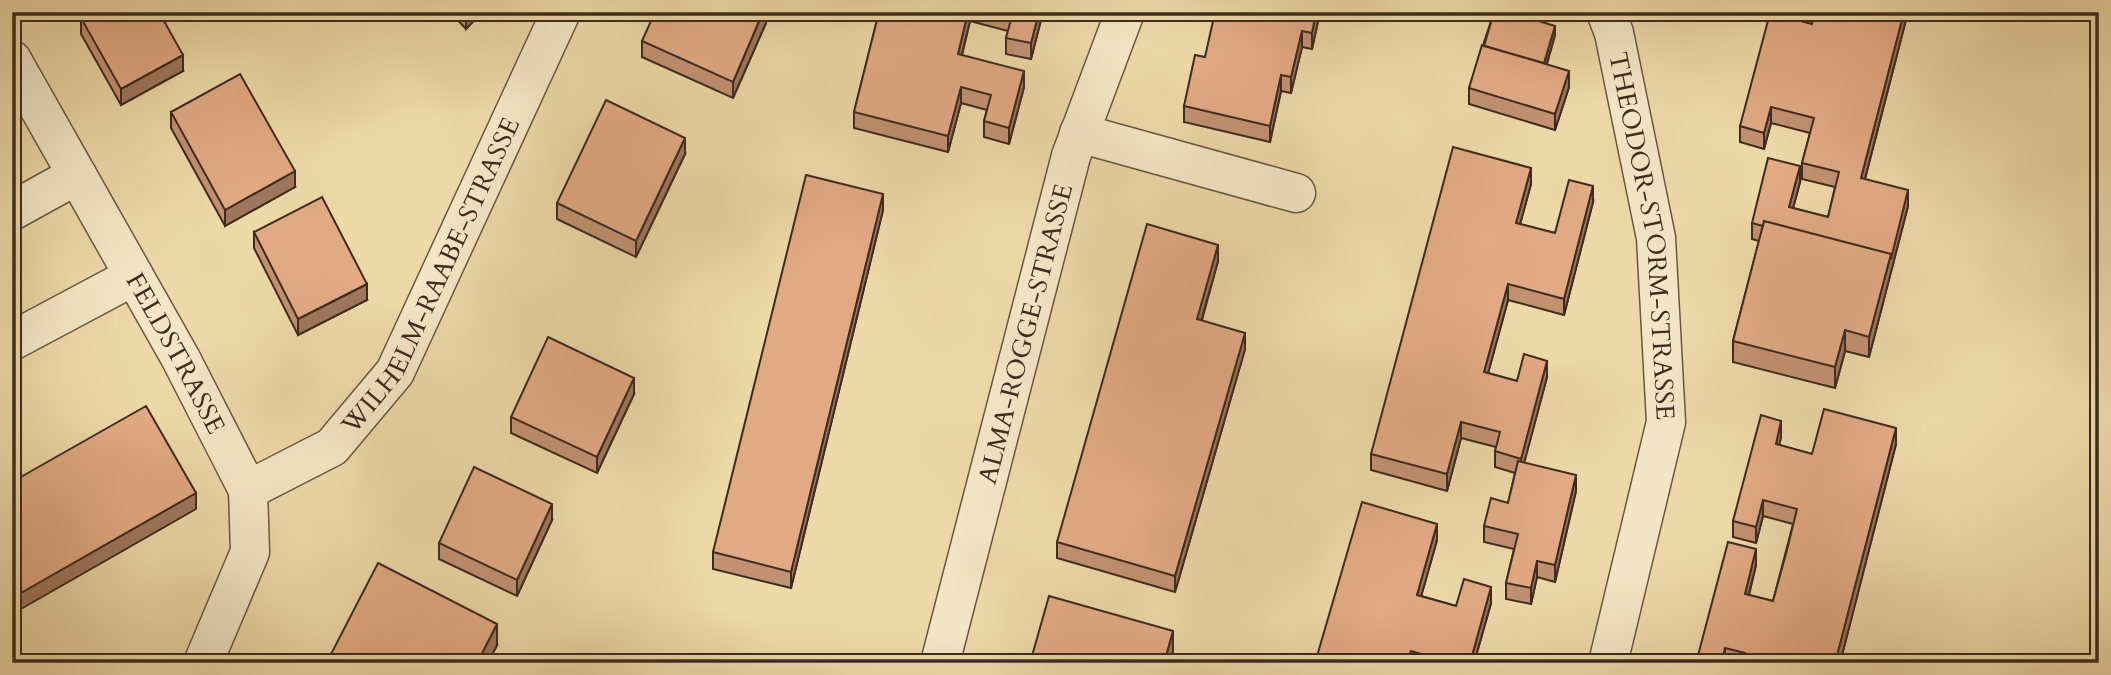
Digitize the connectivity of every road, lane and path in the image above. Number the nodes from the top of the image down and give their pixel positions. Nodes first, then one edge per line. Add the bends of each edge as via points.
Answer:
1 (561, 12) edge
2 (1125, 12) edge
3 (1606, 12) edge
4 (14, 66) edge
5 (1079, 133) junction
6 (77, 175) junction
7 (1296, 193) dead end
8 (12, 211) edge
9 (134, 276) junction
10 (12, 341) edge
11 (248, 489) junction
12 (203, 663) edge
13 (940, 663) edge
14 (1608, 663) edge

1 - 11 street, WILHELM-RAABE-STRASSE via 395,372 332,447
2 - 5 street, ALMA-ROGGE-STRASSE
3 - 14 street, THEODOR-STORM-STRASSE via 1656,238 1666,422
4 - 6 street, FELDSTRASSE
5 - 7 street
5 - 13 street, ALMA-ROGGE-STRASSE
6 - 8 street
6 - 9 street, FELDSTRASSE
9 - 10 street
9 - 11 street, FELDSTRASSE
11 - 12 street, FELDSTRASSE via 250,552

